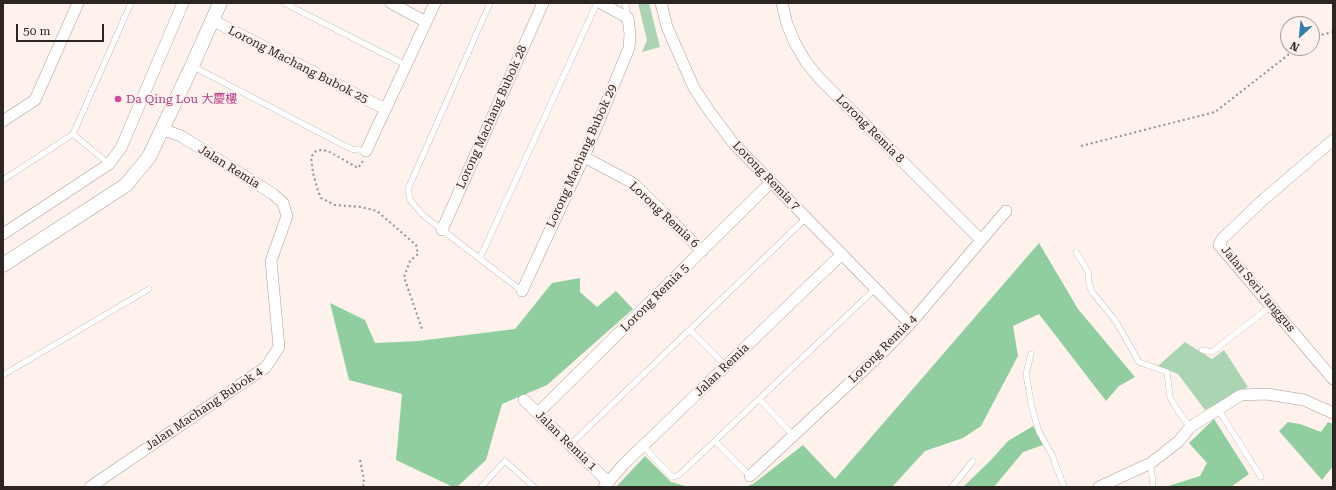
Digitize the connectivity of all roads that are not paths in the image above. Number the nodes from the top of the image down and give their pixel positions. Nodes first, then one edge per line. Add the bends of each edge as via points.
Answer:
1 (78, 3) edge
2 (131, 3) edge
3 (183, 3) edge
4 (220, 3) edge
5 (284, 3) edge
6 (391, 3) edge
7 (434, 3) edge
8 (490, 3) edge
9 (543, 3) edge
10 (597, 3) edge
11 (601, 3) edge
12 (625, 3) edge
13 (661, 3) edge
14 (782, 3) edge
15 (628, 18) junction
16 (212, 20) junction
17 (426, 22) junction
18 (406, 65) junction
19 (192, 66) junction
20 (385, 109) junction
21 (3, 121) edge
22 (161, 129) junction
23 (72, 134) junction
24 (1333, 140) edge
25 (366, 150) joint
26 (584, 157) junction
27 (109, 164) junction
28 (3, 180) edge
29 (771, 182) junction
30 (1006, 211) dead end
31 (287, 216) joint
32 (806, 218) junction
33 (442, 230) junction
34 (3, 234) edge
35 (981, 240) junction
36 (702, 251) junction
37 (1076, 252) dead end
38 (842, 254) junction
39 (480, 258) junction
40 (3, 265) edge
41 (876, 288) junction
42 (149, 289) dead end
43 (522, 291) joint
44 (1271, 306) junction
45 (910, 324) junction
46 (690, 330) junction
47 (1202, 350) dead end
48 (1031, 354) dead end
49 (726, 366) junction
50 (3, 375) edge
51 (1333, 379) edge
52 (524, 400) dead end
53 (759, 400) junction
54 (1218, 409) junction
55 (538, 413) junction
56 (1333, 413) edge
57 (1190, 427) junction
58 (794, 435) junction
59 (715, 441) junction
60 (570, 445) junction
61 (643, 446) junction
62 (973, 461) dead end
63 (1151, 463) junction
64 (750, 476) joint
65 (1261, 477) dead end
66 (606, 485) edge
67 (90, 487) edge
68 (481, 487) edge
69 (534, 487) edge
70 (952, 487) edge
71 (1064, 487) edge
72 (1099, 487) edge
73 (1153, 487) edge

1 - 21 street via 35,100
2 - 23 lane
3 - 27 street via 121,148
4 - 16 street
5 - 18 lane
6 - 17 street
7 - 17 street
8 - 33 lane via 408,189 410,200 424,216
9 - 33 street, Lorong Machang Bubok 28
10 - 39 lane
11 - 15 street
12 - 15 lane
13 - 29 street, Lorong Remia 7 via 667,27 694,88 734,144
14 - 35 street, Lorong Remia 8 via 795,43 820,79
15 - 26 street, Lorong Machang Bubok 29 via 629,48
16 - 19 street
16 - 20 street, Lorong Machang Bubok 25
17 - 18 street
18 - 20 street
19 - 22 street
19 - 25 lane via 351,149
20 - 25 street
22 - 31 street, Jalan Remia via 181,136 273,194 283,203
22 - 40 street via 149,157 126,185
23 - 27 lane
23 - 28 lane
24 - 44 street, Jalan Seri Janggus via 1264,199 1222,239 1219,245
26 - 36 street, Lorong Remia 6 via 633,183
26 - 43 street, Lorong Machang Bubok 29
27 - 34 street
29 - 32 street, Lorong Remia 7
29 - 36 street, Lorong Remia 5
30 - 35 street, Lorong Remia 4
31 - 67 street, Jalan Machang Bubok 4 via 271,261 279,347 266,367
32 - 38 street, Lorong Remia 7
32 - 46 lane
33 - 39 lane
35 - 45 street, Lorong Remia 4
36 - 55 street, Lorong Remia 5
37 - 57 lane via 1089,273 1088,281 1092,292 1115,320 1139,362 1166,372 1170,397
38 - 41 street, Lorong Remia 7
38 - 49 street, Jalan Remia
39 - 43 lane
41 - 45 street, Lorong Remia 7
41 - 53 lane
42 - 50 lane
44 - 47 lane via 1212,352
44 - 51 street, Jalan Seri Janggus
45 - 58 street, Lorong Remia 4
46 - 49 lane
46 - 60 lane
48 - 71 lane via 1026,374 1032,408 1039,432 1052,455
49 - 61 street, Jalan Remia
52 - 55 street, Jalan Remia 1
53 - 58 lane
53 - 59 lane
54 - 56 street via 1240,395 1266,394 1304,400
54 - 57 street
54 - 65 lane
55 - 60 street, Jalan Remia 1
57 - 63 street via 1178,441
58 - 64 street, Lorong Remia 4
59 - 61 lane via 679,476 672,477
59 - 64 lane
60 - 66 street, Jalan Remia 1
61 - 66 street, Jalan Remia
62 - 70 lane
63 - 72 street
63 - 73 lane
68 - 69 lane via 506,461

